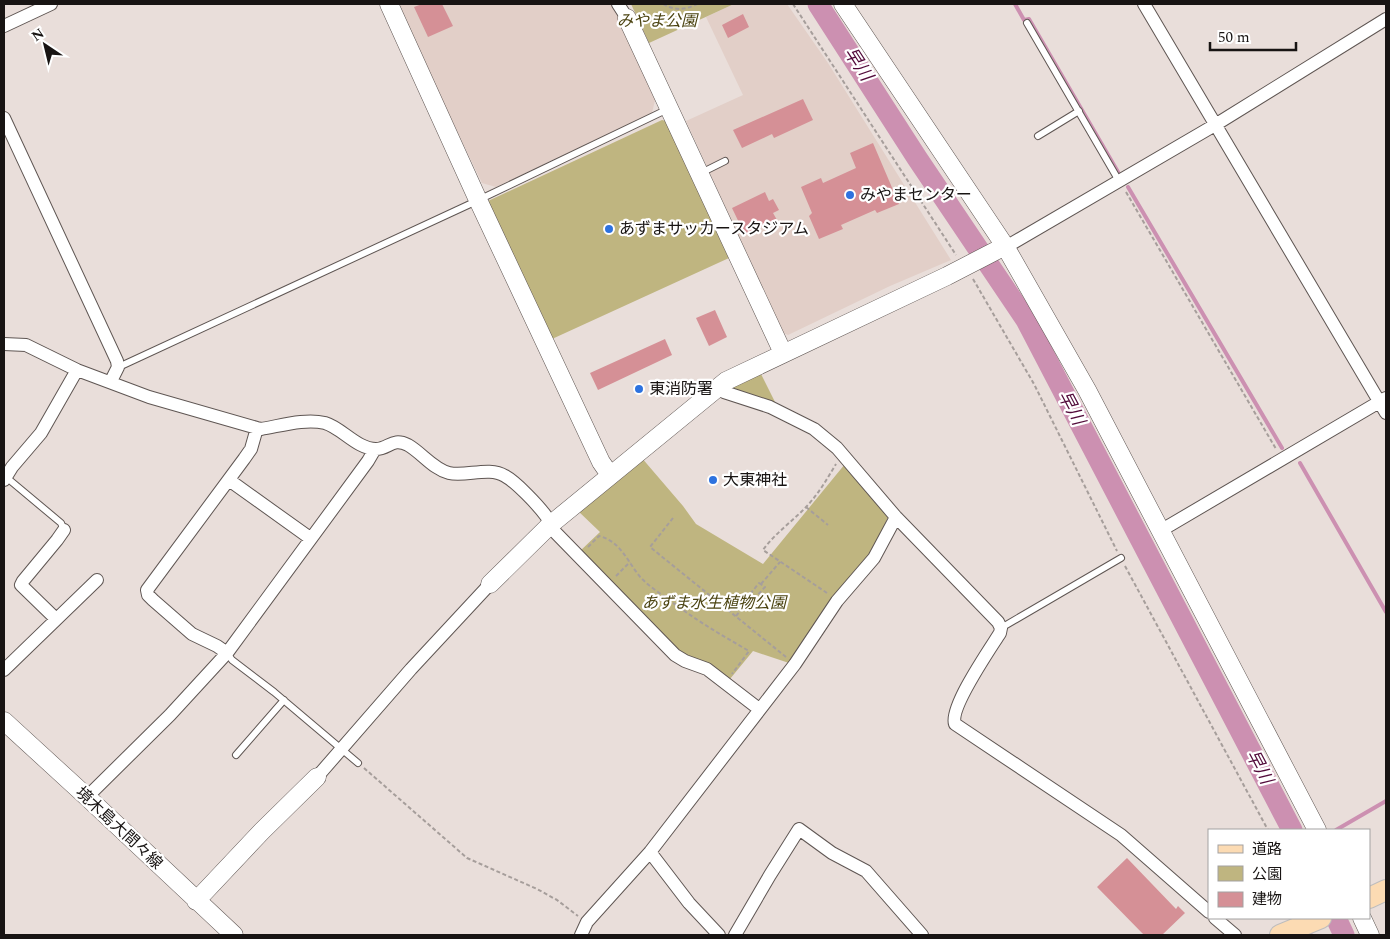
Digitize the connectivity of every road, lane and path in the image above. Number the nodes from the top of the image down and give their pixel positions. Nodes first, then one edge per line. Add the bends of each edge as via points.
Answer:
1 (51, 4) edge
2 (388, 4) edge
3 (663, 4) edge
4 (697, 4) edge
5 (793, 4) edge
6 (843, 4) edge
7 (1144, 4) edge
8 (622, 11) edge
9 (1386, 19) edge
10 (1027, 24) dead end
11 (4, 26) edge
12 (669, 108) junction
13 (1079, 111) junction
14 (5, 123) edge
15 (1215, 125) junction
16 (1038, 136) dead end
17 (725, 161) dead end
18 (700, 173) junction
19 (1119, 181) junction
20 (478, 200) junction
21 (1002, 248) junction
22 (964, 263) junction
23 (4, 344) edge
24 (783, 353) junction
25 (118, 367) junction
26 (78, 370) junction
27 (111, 381) junction
28 (717, 388) junction
29 (1384, 405) edge
30 (257, 428) junction
31 (374, 449) junction
32 (846, 458) junction
33 (1282, 460) junction
34 (610, 475) junction
35 (5, 478) edge
36 (228, 480) junction
37 (806, 507) junction
38 (896, 517) junction
39 (673, 518) dead end
40 (550, 524) junction
41 (828, 525) dead end
42 (64, 530) joint
43 (1160, 531) junction
44 (310, 538) junction
45 (583, 552) dead end
46 (1121, 558) dead end
47 (630, 562) junction
48 (780, 562) junction
49 (97, 580) dead end
50 (611, 581) dead end
51 (490, 584) joint
52 (761, 584) junction
53 (753, 595) junction
54 (831, 596) dead end
55 (736, 616) junction
56 (56, 619) junction
57 (1001, 628) junction
58 (226, 653) junction
59 (794, 664) junction
60 (4, 670) edge
61 (730, 676) dead end
62 (284, 700) junction
63 (759, 709) junction
64 (6, 730) edge
65 (341, 749) junction
66 (236, 755) dead end
67 (358, 763) joint
68 (317, 777) joint
69 (88, 797) junction
70 (1316, 829) edge
71 (650, 852) junction
72 (1386, 890) edge
73 (1370, 898) edge
74 (196, 901) junction
75 (1208, 911) edge
76 (1216, 919) edge
77 (1318, 919) edge
78 (1362, 919) edge
79 (587, 922) junction
80 (234, 935) edge
81 (581, 935) edge
82 (719, 935) edge
83 (735, 935) edge
84 (922, 935) edge
85 (1235, 935) edge
86 (1280, 935) edge
87 (1370, 935) edge

1 - 11 street
2 - 20 street
3 - 4 path via 678,9
5 - 22 path
6 - 21 street
7 - 15 street
8 - 12 street
9 - 15 street
10 - 13 lane
12 - 18 street
12 - 20 lane
13 - 16 lane
13 - 19 lane
14 - 25 street
15 - 19 street
15 - 29 street
17 - 18 lane
18 - 24 street
19 - 21 street
19 - 33 path
20 - 25 lane
20 - 34 street
21 - 22 street
21 - 43 street via 1088,390
22 - 24 street
23 - 26 street via 26,345
24 - 28 street
25 - 27 street
26 - 27 street
26 - 35 street via 41,434
27 - 30 street via 149,397
28 - 32 street via 770,407 814,429
28 - 34 street
29 - 33 street
30 - 31 street via 325,423
30 - 36 street via 251,449
31 - 40 street via 401,443 446,472 459,475 499,473 512,481
31 - 44 street
32 - 37 path via 837,461 820,492
32 - 38 street
33 - 43 street
34 - 40 street
35 - 42 lane via 61,523
36 - 44 street
36 - 58 street via 147,590 148,595 192,634
37 - 41 path
37 - 48 path via 763,550
38 - 57 street
38 - 59 street via 874,558 837,601
39 - 55 path via 650,547
40 - 51 street
40 - 63 street via 554,532 675,655 707,669
42 - 56 street via 21,585
43 - 70 street
44 - 58 street
45 - 47 path via 599,536 623,551
46 - 57 lane
47 - 50 path
47 - 61 path via 650,586 748,652
48 - 52 path
48 - 54 path
49 - 56 street
51 - 65 street
52 - 53 path via 751,592
52 - 53 path via 765,587 756,597
53 - 55 path
55 - 59 path
56 - 60 street
57 - 75 street via 964,692 954,716 955,724 1121,836
58 - 62 lane
58 - 69 street
59 - 63 street
62 - 65 lane
62 - 66 lane
63 - 71 street
64 - 69 street, 境木島大間々線
65 - 67 lane
65 - 68 street
67 - 79 path via 467,858 557,900
68 - 74 street
69 - 74 street, 境木島大間々線
71 - 79 street
71 - 82 street via 689,903
72 - 73 main road
74 - 80 street, 境木島大間々線
76 - 85 street
77 - 86 main road
78 - 87 street
79 - 81 street
83 - 84 street via 800,828 832,853 866,871

